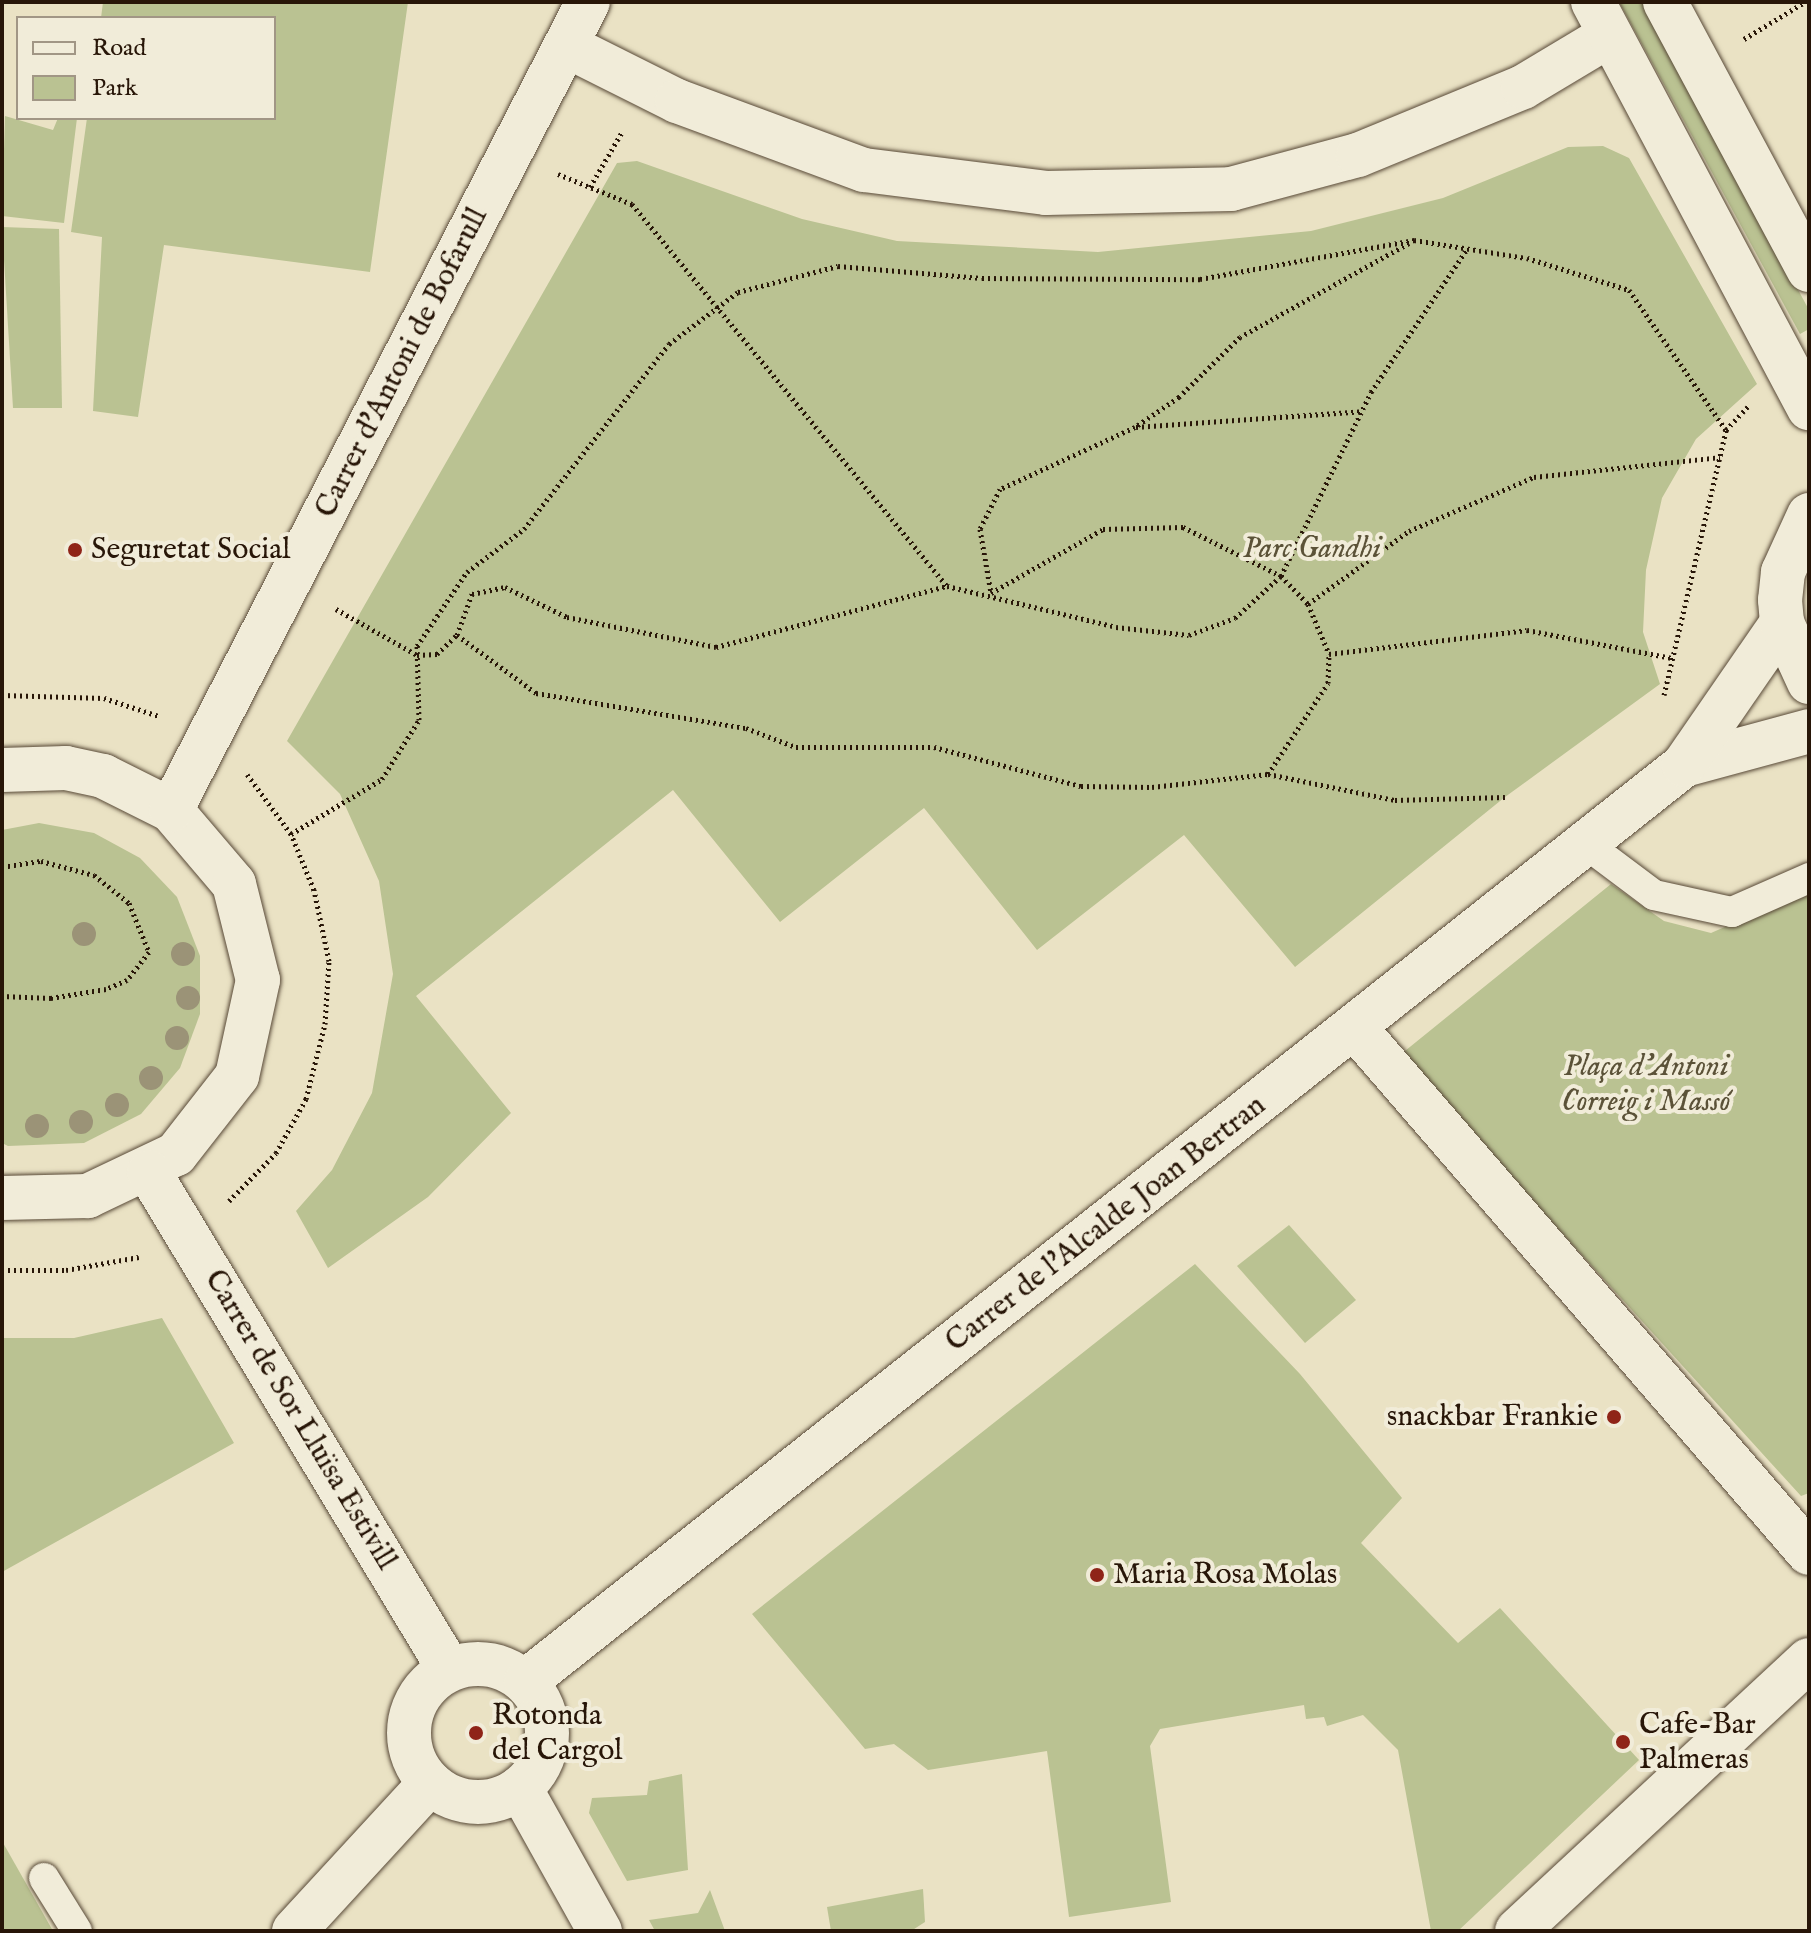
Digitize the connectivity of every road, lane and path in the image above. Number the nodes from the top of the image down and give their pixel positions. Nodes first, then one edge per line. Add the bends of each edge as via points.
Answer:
1 (588, 2) edge
2 (1805, 2) edge
3 (1673, 5) edge
4 (1602, 18) edge
5 (1736, 27) dead end
6 (567, 46) junction
7 (648, 87) junction
8 (511, 154) junction
9 (590, 187) junction
10 (1414, 240) junction
11 (1467, 249) junction
12 (1809, 270) edge
13 (718, 307) junction
14 (1790, 361) junction
15 (1809, 408) edge
16 (1362, 411) junction
17 (1135, 427) junction
18 (1726, 430) junction
19 (1720, 457) junction
20 (1809, 515) edge
21 (1281, 576) junction
22 (288, 582) junction
23 (947, 586) junction
24 (991, 593) junction
25 (1308, 604) junction
26 (1782, 623) junction
27 (457, 635) junction
28 (1329, 654) junction
29 (417, 655) junction
30 (1673, 658) junction
31 (1809, 682) edge
32 (1809, 731) edge
33 (1684, 765) junction
34 (2, 770) edge
35 (1268, 774) junction
36 (1505, 797) dead end
37 (171, 810) junction
38 (291, 834) dead end
39 (1586, 844) junction
40 (2, 867) edge
41 (1809, 878) edge
42 (2, 996) edge
43 (1355, 1028) junction
44 (149, 1172) junction
45 (2, 1198) edge
46 (1809, 1553) edge
47 (1809, 1660) edge
48 (449, 1669) junction
49 (526, 1681) junction
50 (430, 1783) junction
51 (520, 1788) junction
52 (44, 1878) dead end
53 (77, 1931) edge
54 (294, 1931) edge
55 (600, 1931) edge
56 (1517, 1931) edge

1 - 6 street, Carrer d'Antoni de Bofarull
2 - 5 path via 1743,39
3 - 12 street
4 - 7 street via 1523,87 1358,155 1231,189 1046,193 864,170
4 - 14 street
6 - 7 street
6 - 8 street, Carrer d'Antoni de Bofarull
7 - 9 path
8 - 9 path
8 - 22 street, Carrer d'Antoni de Bofarull
9 - 13 path via 632,204
10 - 11 path
10 - 13 path via 1200,279 982,278 838,266 738,292
10 - 17 path via 1240,337 1179,397
11 - 16 path
11 - 18 path via 1527,258 1629,290
13 - 23 path
13 - 29 path via 669,344 524,529 467,572
14 - 15 street
14 - 18 path
16 - 17 path
16 - 21 path
17 - 24 path via 1000,489 980,529
18 - 19 path
19 - 25 path via 1534,477 1409,531
19 - 30 path
20 - 26 street via 1783,572
21 - 24 path via 1235,618 1189,635 1063,616
21 - 24 path via 1183,527 1103,529
21 - 25 path
22 - 29 path
22 - 37 street, Carrer d'Antoni de Bofarull
23 - 24 path
23 - 27 path via 734,647 567,617 505,587 472,594
25 - 28 path
26 - 31 street
26 - 33 street, Carrer de l'Alcalde Joan Bertran
27 - 29 path via 437,654
27 - 35 path via 536,693 746,728 796,747 934,747 1081,786 1152,787
28 - 30 path via 1527,630
28 - 35 path via 1328,683
29 - 38 path via 419,720 382,779
30 - 33 path via 1654,739
32 - 33 street, Carrer de l'Alcalde Joan Bertran
33 - 39 street, Carrer de l'Alcalde Joan Bertran
34 - 37 street via 41,767 103,776
35 - 36 path via 1395,800
37 - 44 street via 216,857 247,915 256,1012 220,1105
39 - 41 lane via 1654,895 1732,912
39 - 43 street, Carrer de l'Alcalde Joan Bertran
40 - 42 path via 41,861 94,875 129,903 149,952 127,980 106,989 51,998
43 - 46 street
43 - 49 street, Carrer de l'Alcalde Joan Bertran
44 - 45 street via 88,1196
44 - 48 street, Carrer de Sor Lluïsa Estivill
47 - 56 street
48 - 49 street via 490,1664
48 - 50 street via 430,1682 409,1721 416,1765
49 - 51 street via 546,1716 547,1736 544,1756
50 - 51 street via 464,1801
50 - 54 street
51 - 55 street
52 - 53 lane

